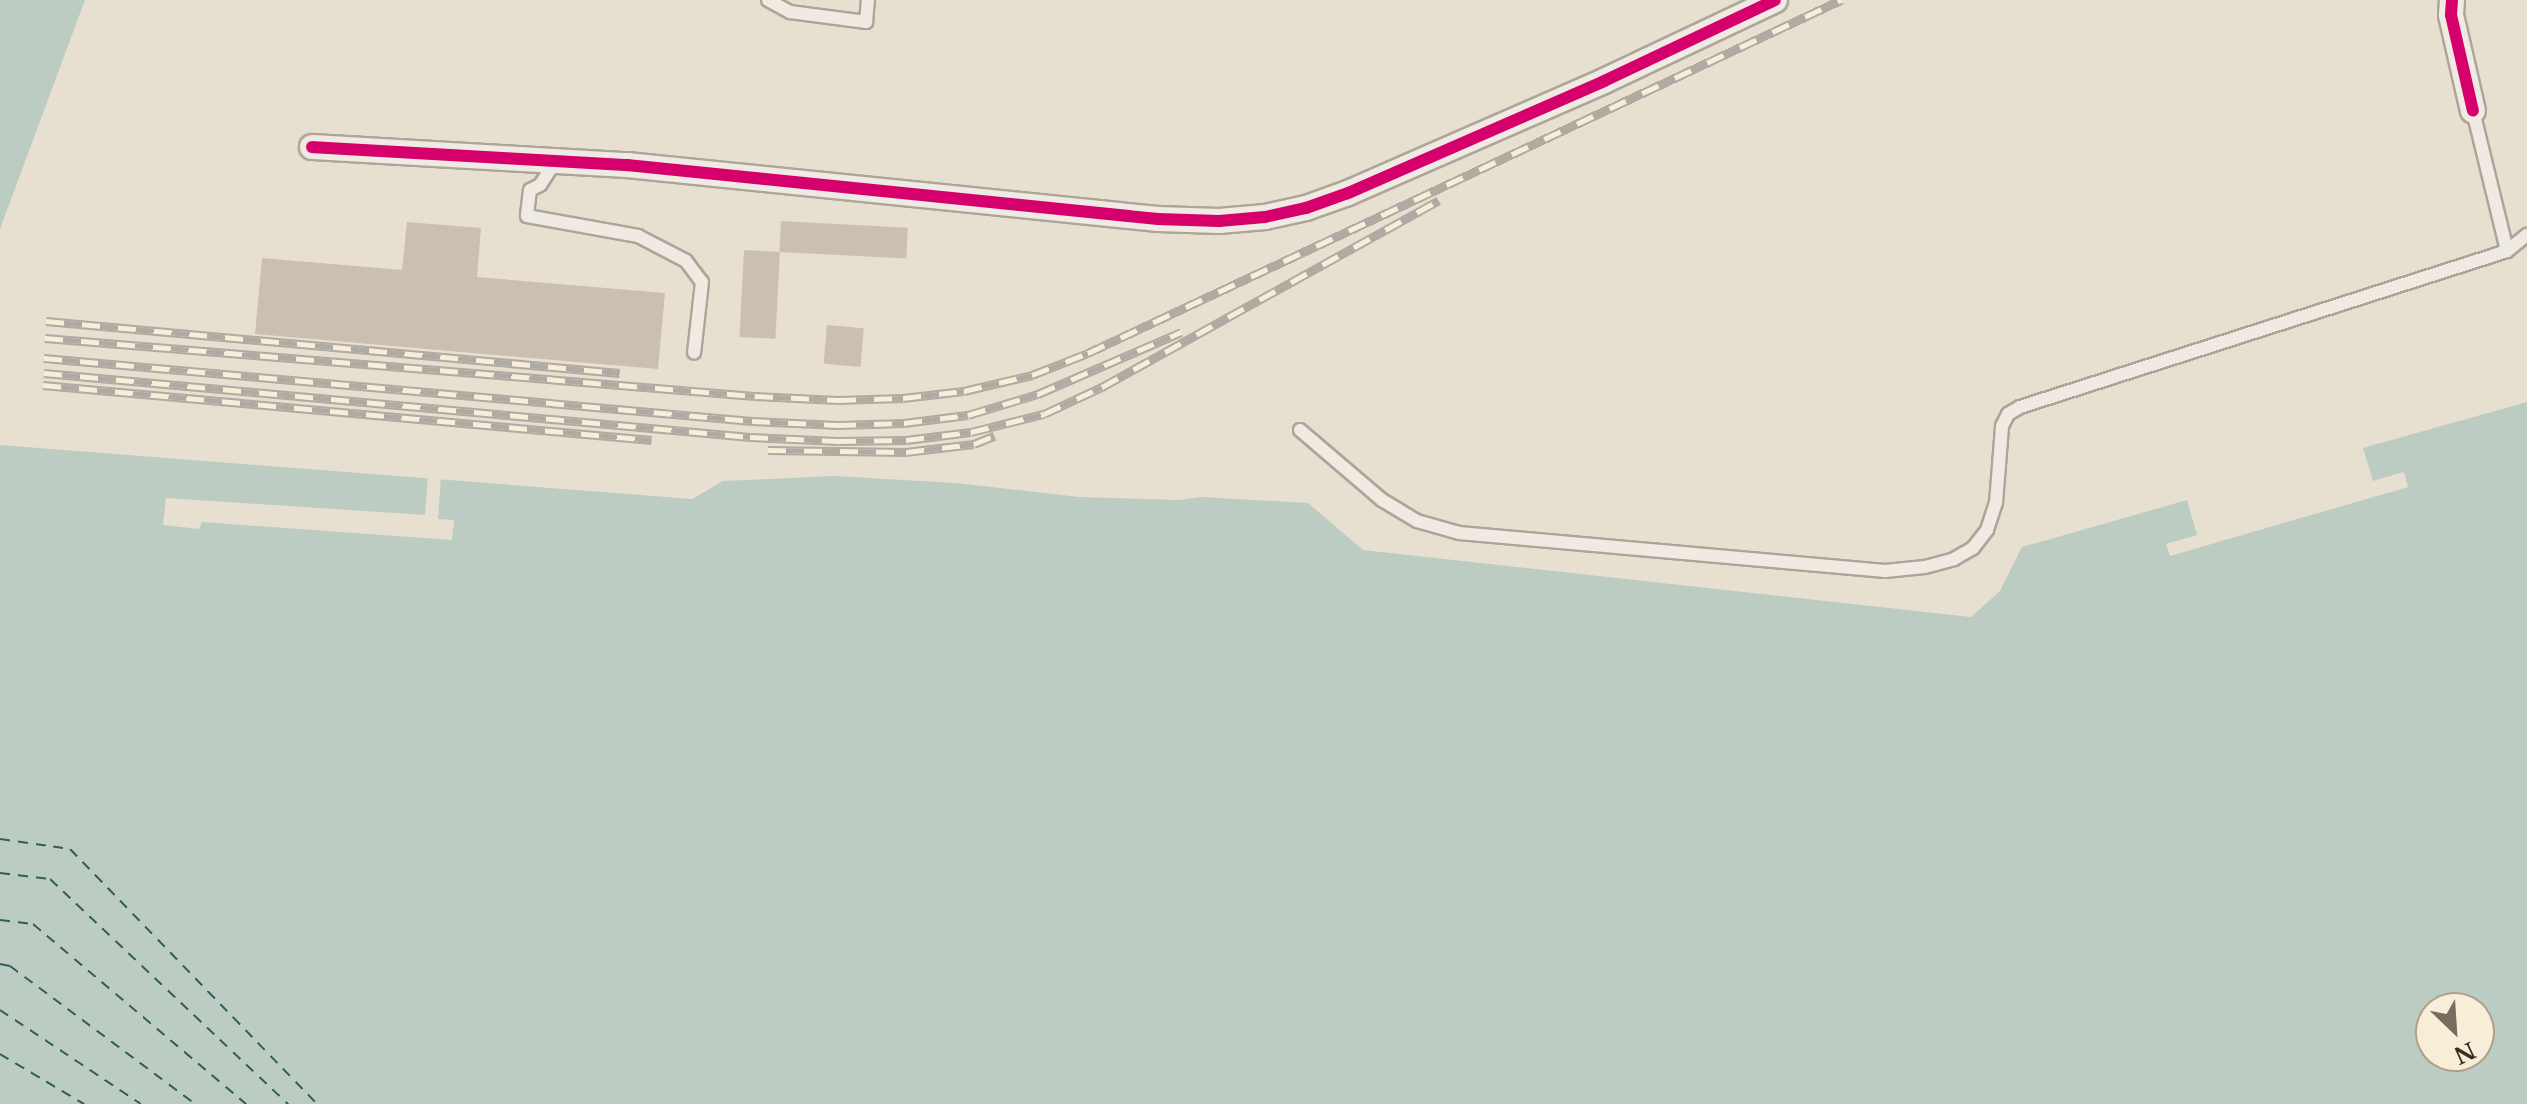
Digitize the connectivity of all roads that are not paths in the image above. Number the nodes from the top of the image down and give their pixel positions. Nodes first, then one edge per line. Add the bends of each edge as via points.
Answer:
1 (768, 0) edge
2 (868, 0) edge
3 (1775, 0) edge
4 (2452, 0) edge
5 (2473, 111) joint
6 (312, 147) dead end
7 (555, 162) junction
8 (2527, 235) edge
9 (2507, 251) junction
10 (694, 353) dead end
11 (1300, 430) dead end

1 - 2 lane via 790,12 866,22
3 - 7 street via 1348,193 1265,217 1158,219
4 - 5 street
5 - 9 lane
6 - 7 street
7 - 10 lane via 540,185 530,190 527,216 638,236 686,261 702,282
8 - 9 lane
9 - 11 lane via 2020,407 2002,426 1996,503 1987,530 1973,548 1925,567 1885,571 1459,533 1417,521 1382,500

